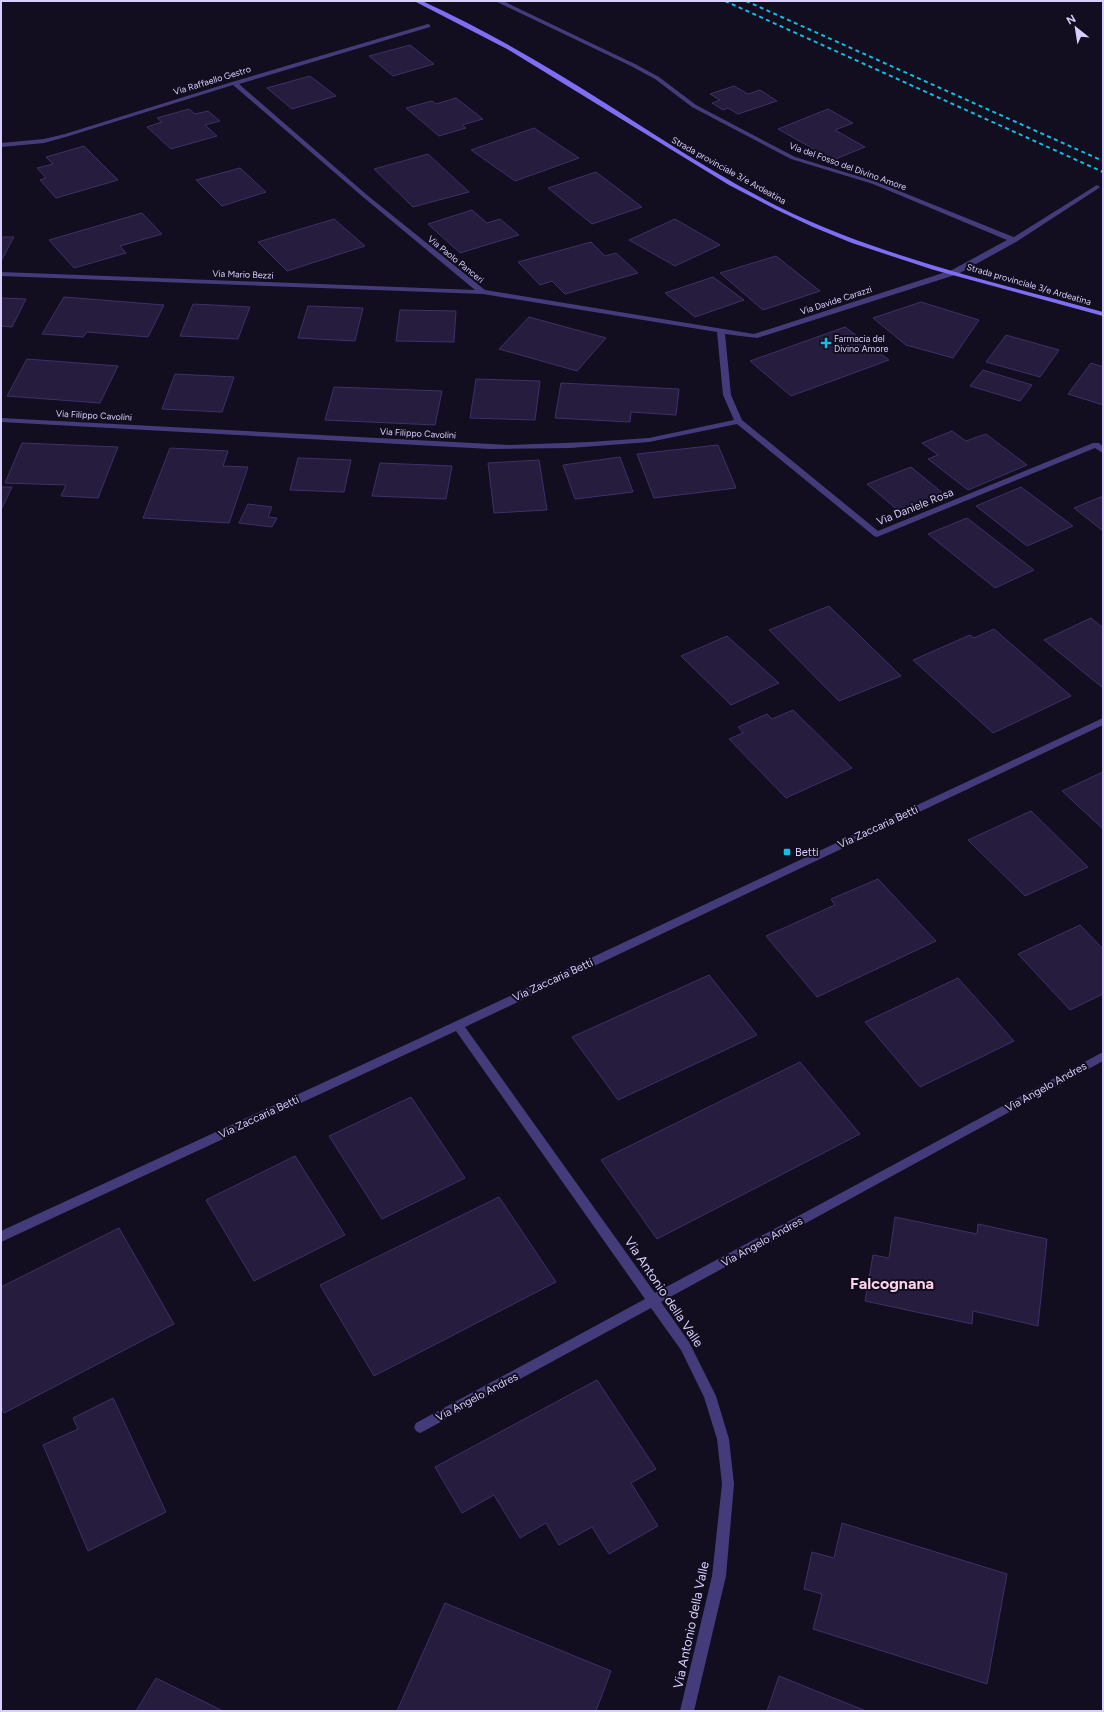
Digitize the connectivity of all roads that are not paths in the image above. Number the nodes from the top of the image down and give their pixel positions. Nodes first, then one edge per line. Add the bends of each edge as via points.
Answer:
1 (416, 1) edge
2 (498, 1) edge
3 (428, 26) dead end
4 (234, 83) junction
5 (1, 145) edge
6 (1097, 187) dead end
7 (1013, 240) junction
8 (955, 272) junction
9 (1, 274) edge
10 (483, 292) junction
11 (1103, 314) edge
12 (721, 332) junction
13 (1, 420) edge
14 (739, 422) junction
15 (1103, 450) edge
16 (1103, 721) edge
17 (458, 1025) junction
18 (1103, 1056) edge
19 (1, 1237) edge
20 (654, 1301) junction
21 (420, 1427) dead end
22 (687, 1711) edge

1 - 8 main road, Strada provinciale 3/e Ardeatina via 455,17 673,149 777,208 814,225 887,252
2 - 7 street, Via del Fosso del Divino Amore via 633,65 657,78 694,106 793,158 875,183
3 - 4 street, Via Raffaello Gestro
4 - 5 street, Via Raffaello Gestro via 67,135
4 - 10 street, Via Paolo Panceri via 365,196
6 - 7 street
7 - 8 street
8 - 11 main road, Strada provinciale 3/e Ardeatina
8 - 12 street, Via Davide Carazzi via 754,336
9 - 10 street, Via Mario Bezzi
10 - 12 street, Via Paolo Panceri
12 - 14 street via 727,395
13 - 14 street, Via Filippo Cavolini via 490,447 549,447 649,440
14 - 15 street, Via Daniele Rosa via 876,534 1096,445
16 - 17 street, Via Zaccaria Betti
17 - 19 street, Via Zaccaria Betti
17 - 20 street, Via Antonio della Valle
18 - 20 street, Via Angelo Andres
20 - 21 street, Via Angelo Andres
20 - 22 street, Via Antonio della Valle via 685,1346 710,1396 723,1439 728,1484 719,1576

